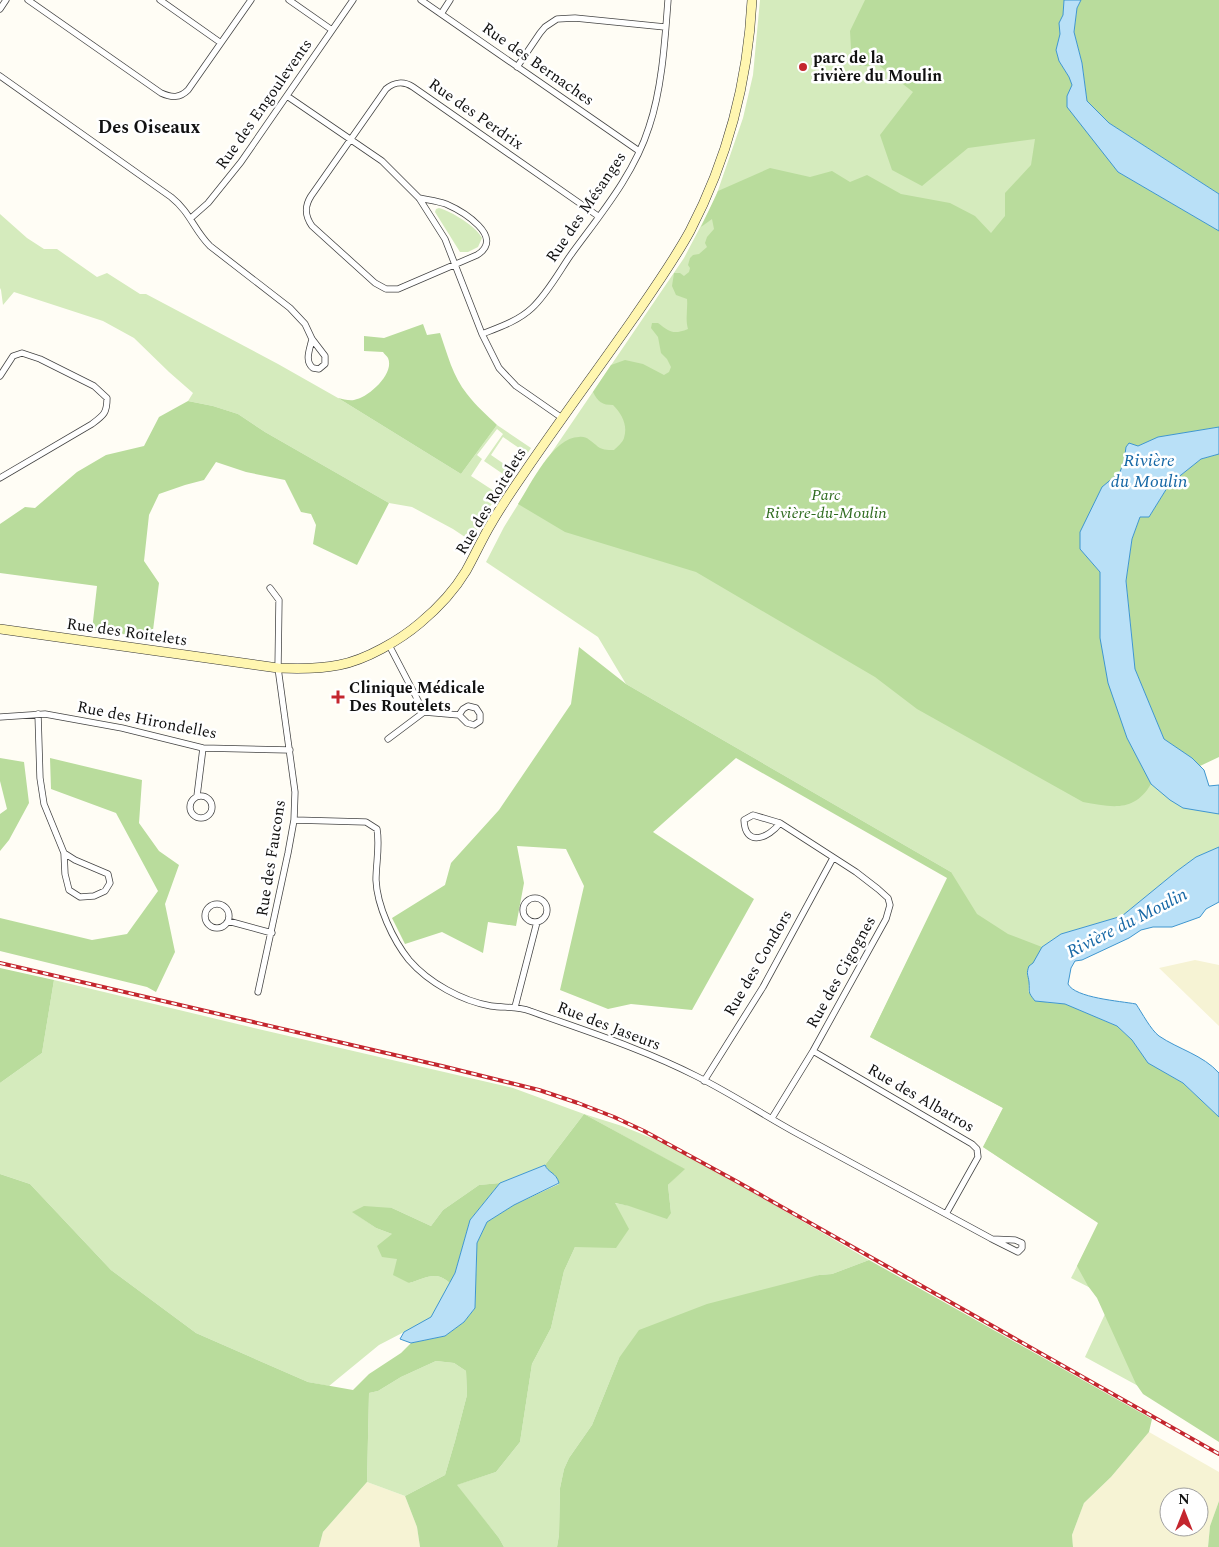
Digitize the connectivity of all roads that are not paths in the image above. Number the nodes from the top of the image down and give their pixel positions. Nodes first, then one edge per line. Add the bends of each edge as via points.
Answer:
1 (6, 0) edge
2 (28, 0) edge
3 (160, 0) edge
4 (251, 0) edge
5 (289, 0) edge
6 (353, 0) edge
7 (421, 0) edge
8 (450, 0) edge
9 (668, 0) edge
10 (752, 0) edge
11 (0, 9) edge
12 (441, 14) junction
13 (665, 26) junction
14 (332, 30) junction
15 (221, 43) junction
16 (517, 67) junction
17 (0, 76) edge
18 (287, 96) junction
19 (351, 139) junction
20 (639, 151) junction
21 (419, 198) junction
22 (598, 216) junction
23 (191, 218) junction
24 (456, 265) junction
25 (482, 334) junction
26 (312, 339) junction
27 (0, 376) edge
28 (562, 418) junction
29 (0, 478) edge
30 (270, 588) dead end
31 (0, 628) edge
32 (389, 645) junction
33 (278, 668) junction
34 (424, 712) junction
35 (38, 714) junction
36 (0, 716) edge
37 (460, 716) dead end
38 (388, 739) dead end
39 (203, 748) junction
40 (290, 750) junction
41 (197, 796) dead end
42 (294, 820) junction
43 (780, 823) junction
44 (64, 853) junction
45 (833, 858) junction
46 (228, 921) junction
47 (537, 922) junction
48 (272, 933) junction
49 (258, 992) dead end
50 (515, 1007) junction
51 (813, 1052) junction
52 (704, 1080) junction
53 (772, 1118) junction
54 (946, 1214) junction
55 (992, 1239) junction

1 - 11 street
2 - 15 street via 169,97 177,97 188,90
3 - 15 street
4 - 15 street
5 - 14 street
6 - 14 street, Rue des Engoulevents
7 - 12 street, Rue des Bernaches
8 - 12 street
9 - 13 street, Rue des Mésanges
10 - 28 street, Rue des Roitelets via 741,86 712,183 675,256
12 - 16 street, Rue des Bernaches
13 - 16 street via 557,19 545,27
13 - 20 street, Rue des Mésanges via 654,109
14 - 18 street, Rue des Engoulevents
16 - 20 street, Rue des Bernaches
17 - 23 street via 170,197
18 - 19 street
18 - 23 street, Rue des Engoulevents via 235,170
19 - 21 street via 382,161
19 - 22 street, Rue des Perdrix via 386,89 395,84 408,84
19 - 24 street, Rue des Perdrix via 307,202 306,214 312,226 375,284 386,289 398,289
20 - 22 street, Rue des Mésanges
21 - 24 street
21 - 24 street, Rue des Perdrix via 450,206 484,231 486,242 483,251
22 - 25 street, Rue des Mésanges via 538,302 517,319
23 - 26 street via 214,249 301,318
24 - 25 street
25 - 28 street via 506,378
26 - 26 street via 308,362 319,369 325,364 325,356
27 - 29 street via 13,356 22,353 94,386 106,398 104,415
28 - 32 street, Rue des Roitelets via 497,513 458,583 419,624
30 - 33 street, Rue des Faucons via 279,600
31 - 33 street, Rue des Roitelets
32 - 33 street, Rue des Roitelets via 341,665
32 - 34 street
33 - 40 street, Rue des Faucons
34 - 37 street
34 - 38 street
35 - 36 street, Rue des Hirondelles
35 - 39 street, Rue des Hirondelles via 122,728
35 - 44 street via 44,804
39 - 40 street, Rue des Hirondelles
39 - 41 street
40 - 42 street, Rue des Faucons via 295,792
42 - 48 street, Rue des Faucons
42 - 50 street, Rue des Jaseurs via 366,822 377,829 378,896 384,916 410,960 458,996 492,1006
43 - 43 street, Rue des Cigognes via 773,831 760,837 749,836 744,828 744,820 753,814
43 - 45 street, Rue des Cigognes
44 - 44 street via 69,890 80,897 105,891 110,883 108,874
45 - 51 street, Rue des Cigognes via 878,889 888,898 890,905 886,919
45 - 52 street, Rue des Condors via 763,987
46 - 46 street via 227,909 220,904 212,905 206,911 206,922 212,928 223,927
46 - 48 street
47 - 47 street via 529,920 523,910 528,900 536,898 543,900 548,907 546,915
47 - 50 street
48 - 49 street, Rue des Faucons
50 - 52 street, Rue des Jaseurs via 634,1048
51 - 53 street, Rue des Cigognes
51 - 54 street, Rue des Albatros via 977,1148 978,1157
52 - 53 street, Rue des Jaseurs
53 - 54 street, Rue des Jaseurs
54 - 55 street, Rue des Jaseurs
55 - 55 street, Rue des Jaseurs via 1018,1252 1022,1248 1022,1243 1015,1240

